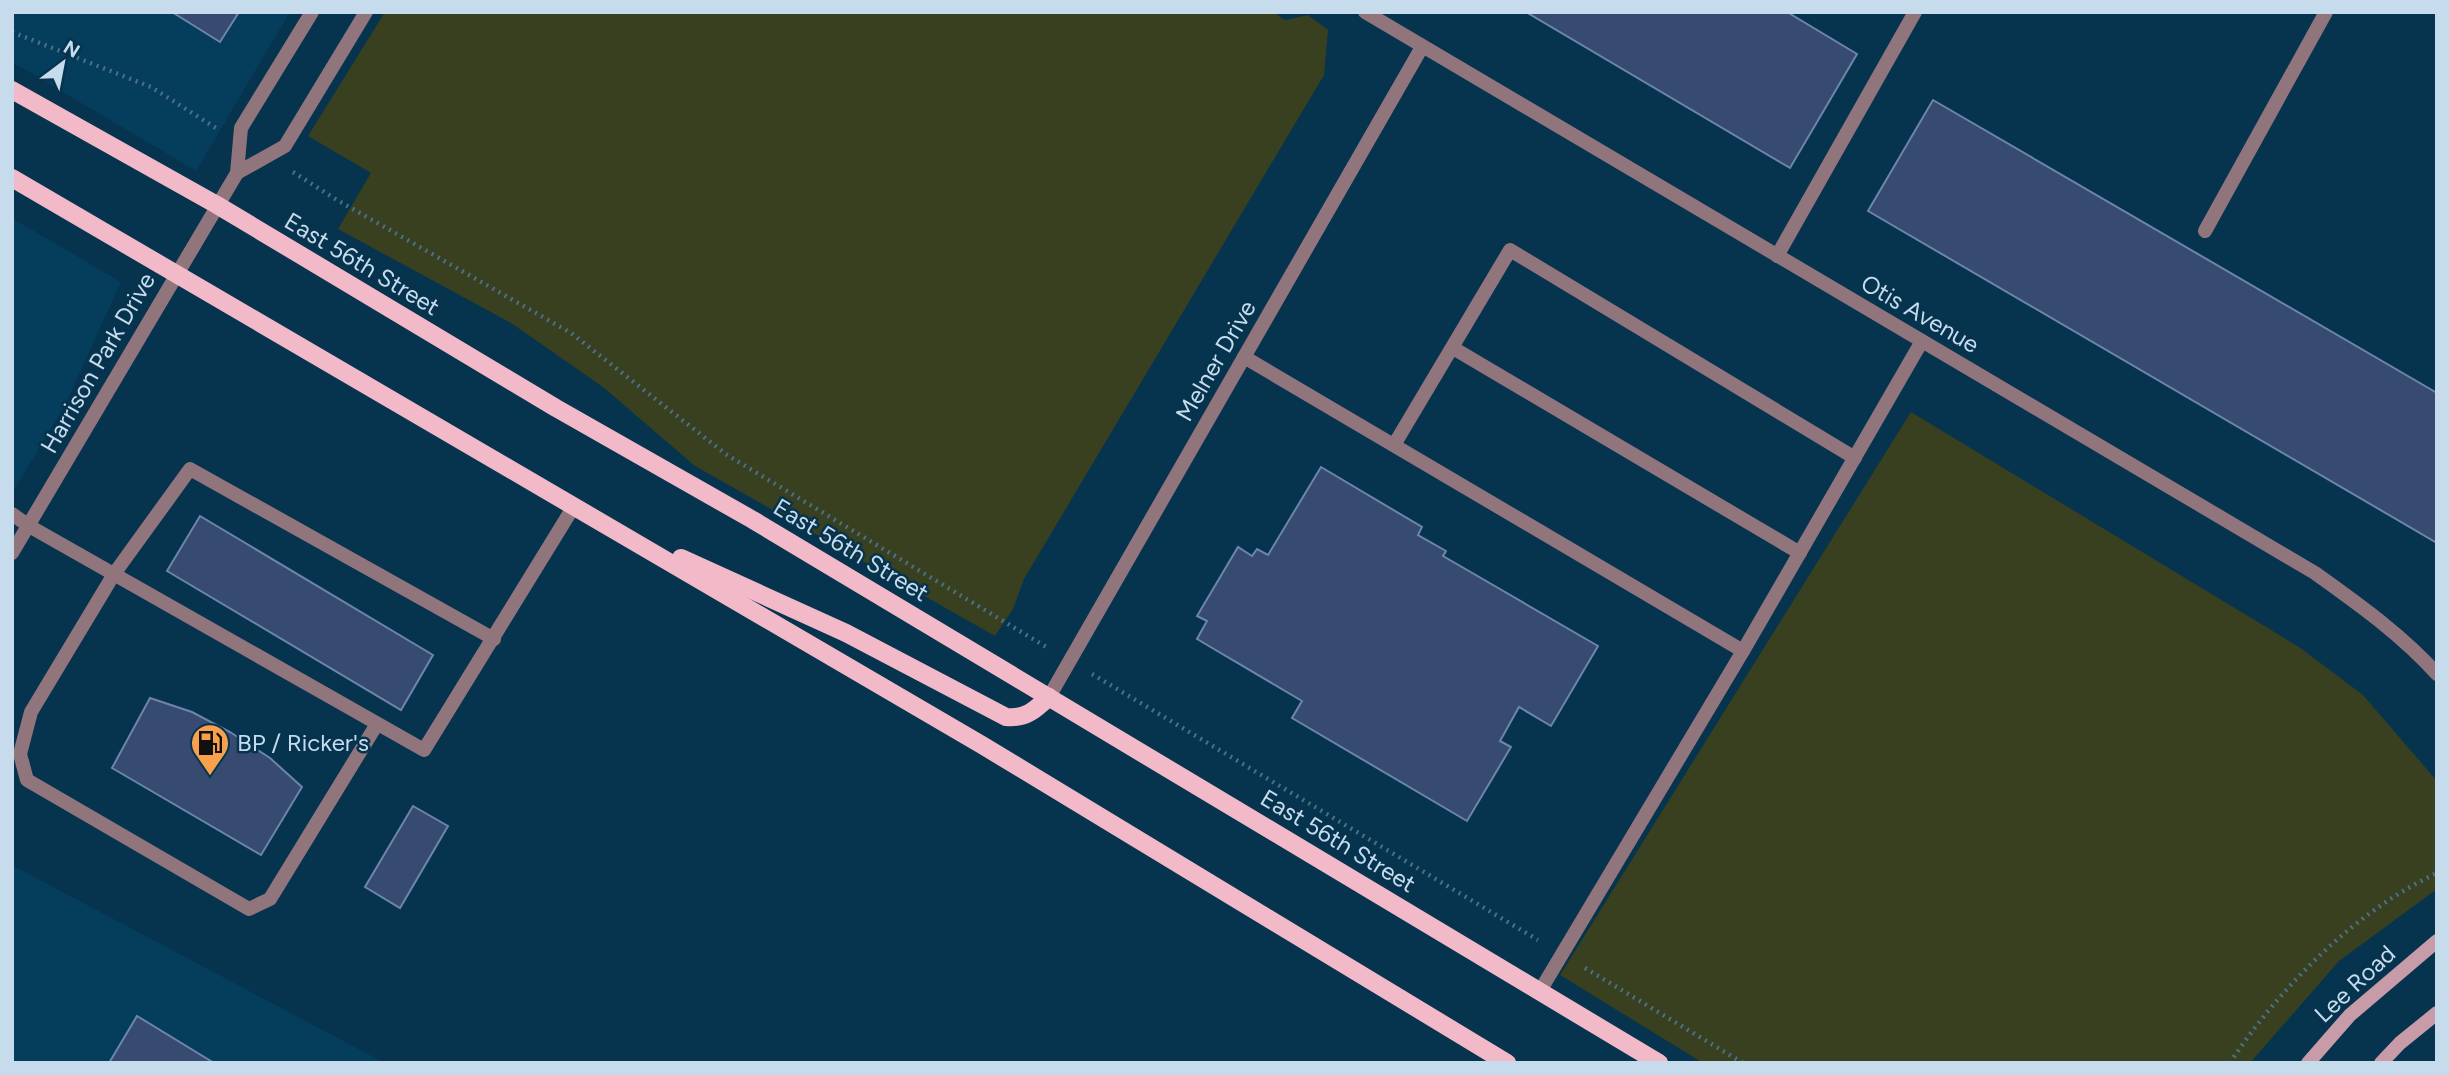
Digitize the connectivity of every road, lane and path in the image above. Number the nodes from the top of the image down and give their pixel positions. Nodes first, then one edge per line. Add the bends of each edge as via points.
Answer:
1 (312, 12) edge
2 (366, 12) edge
3 (1365, 12) edge
4 (1915, 12) edge
5 (2326, 12) edge
6 (12, 32) edge
7 (1422, 47) junction
8 (151, 87) dead end
9 (12, 90) edge
10 (237, 173) junction
11 (12, 178) edge
12 (337, 200) dead end
13 (217, 205) junction
14 (2205, 231) dead end
15 (1777, 256) junction
16 (176, 275) junction
17 (1922, 341) junction
18 (1453, 348) junction
19 (1244, 357) junction
20 (1394, 445) junction
21 (1855, 458) junction
22 (574, 506) junction
23 (12, 514) edge
24 (29, 526) junction
25 (614, 529) junction
26 (1800, 553) junction
27 (12, 554) edge
28 (114, 574) junction
29 (494, 639) junction
30 (1743, 651) junction
31 (1070, 661) junction
32 (2437, 674) edge
33 (1049, 697) junction
34 (377, 724) junction
35 (2437, 873) edge
36 (2437, 941) edge
37 (1562, 955) junction
38 (1540, 991) junction
39 (2437, 1013) edge
40 (1507, 1063) edge
41 (1659, 1063) edge
42 (1743, 1063) edge
43 (2230, 1063) edge
44 (2308, 1063) edge
45 (2381, 1063) edge

1 - 10 street via 241,128
2 - 10 street via 285,146
3 - 7 street, Otis Avenue
4 - 15 street
5 - 14 street
6 - 8 path
7 - 15 street, Otis Avenue
7 - 19 street, Melner Drive
9 - 13 main road, East 56th Street
10 - 13 street, Harrison Park Drive
11 - 16 main road
12 - 31 path via 571,333 727,455
13 - 16 street, Harrison Park Drive
13 - 33 main road, East 56th Street
15 - 17 street, Otis Avenue
16 - 22 main road
16 - 24 street, Harrison Park Drive
17 - 21 street
17 - 32 street, Otis Avenue via 2315,573 2371,612
18 - 20 street
18 - 21 street via 1510,250
18 - 26 street
19 - 20 street
19 - 31 street, Melner Drive
20 - 30 street
21 - 26 street
22 - 25 main road
22 - 29 street
23 - 24 street
24 - 27 street, Harrison Park Drive
24 - 28 street
25 - 33 main road via 846,633 1006,717 1031,713
25 - 40 main road
26 - 30 street
28 - 29 street via 190,469
28 - 34 street
28 - 34 street via 32,712 20,754 27,780 250,909 270,899
29 - 34 street via 424,750
30 - 37 street
31 - 33 street, Melner Drive
31 - 37 path
33 - 38 main road, East 56th Street
35 - 43 path via 2409,886 2345,932 2289,988
36 - 44 street, Lee Road via 2350,1015
37 - 38 street
37 - 42 path
38 - 41 main road, East 56th Street
39 - 45 street

